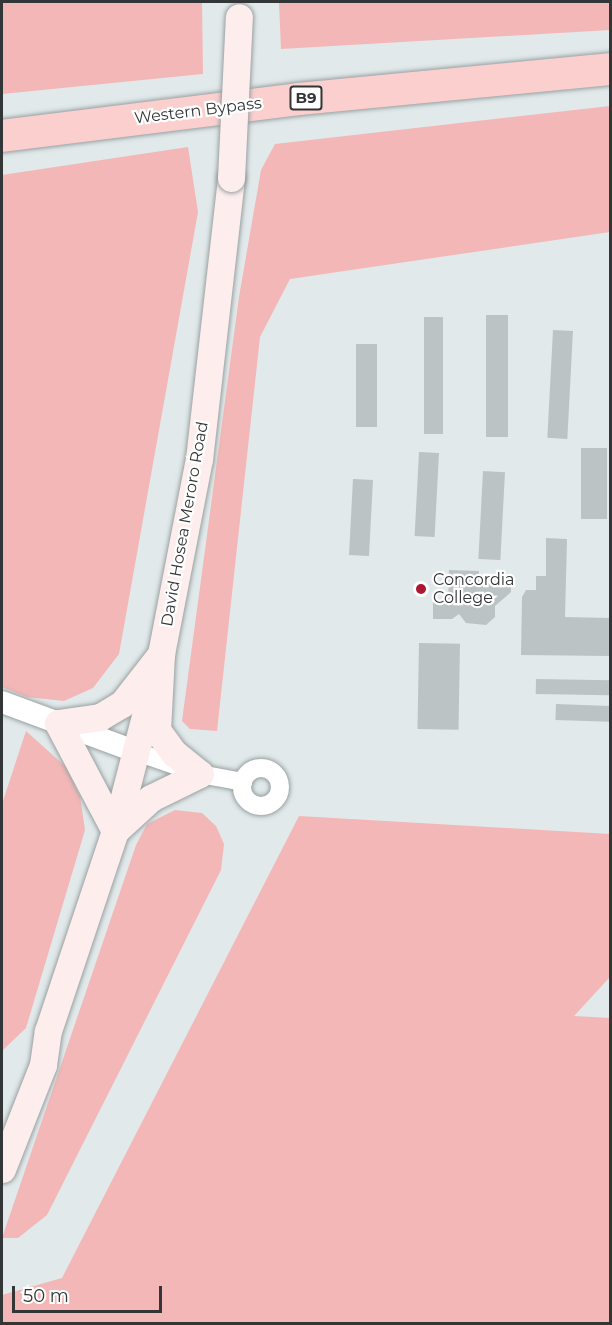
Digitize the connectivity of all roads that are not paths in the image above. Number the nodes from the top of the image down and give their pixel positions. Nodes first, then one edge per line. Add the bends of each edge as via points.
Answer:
1 (239, 9) edge
2 (610, 69) edge
3 (2, 136) edge
4 (161, 654) junction
5 (2, 702) edge
6 (58, 723) junction
7 (137, 752) junction
8 (200, 774) junction
9 (243, 782) dead end
10 (115, 831) junction
11 (48, 1030) junction
12 (2, 1121) edge
13 (2, 1169) edge

1 - 4 main road, David Hosea Meroro Road, bridge via 221,296 199,459
2 - 3 highway, Western Bypass / B9 via 299,99
4 - 6 main road via 122,704 99,717
4 - 7 main road, David Hosea Meroro Road
4 - 8 main road via 157,730 174,753
5 - 6 street
6 - 7 street
6 - 10 main road
7 - 8 street
7 - 10 main road, David Hosea Meroro Road
8 - 9 street
8 - 10 main road via 151,798
10 - 11 main road, David Hosea Meroro Road
11 - 12 main road, David Hosea Meroro Road via 27,1056
11 - 13 main road, David Hosea Meroro Road via 43,1065

